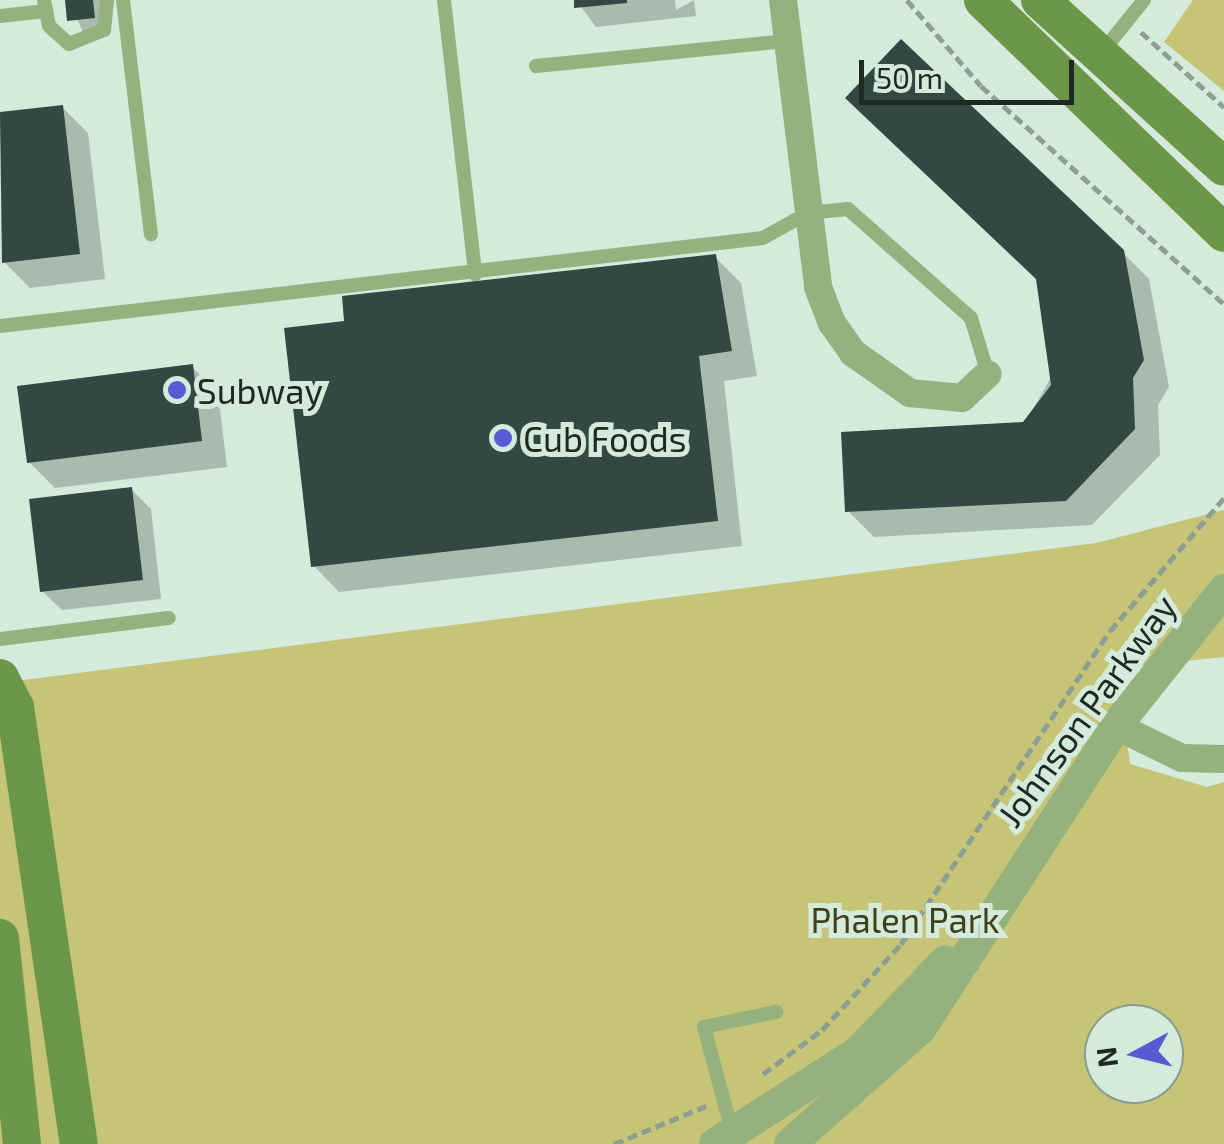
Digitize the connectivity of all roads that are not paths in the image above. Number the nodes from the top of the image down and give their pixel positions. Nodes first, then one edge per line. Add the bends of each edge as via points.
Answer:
1 (107, 0) edge
2 (123, 0) edge
3 (444, 0) edge
4 (782, 0) edge
5 (982, 0) edge
6 (1040, 0) edge
7 (1144, 0) edge
8 (45, 5) edge
9 (0, 16) edge
10 (788, 41) junction
11 (1099, 56) junction
12 (536, 66) dead end
13 (1224, 168) edge
14 (808, 213) junction
15 (1224, 233) edge
16 (150, 234) dead end
17 (476, 274) junction
18 (0, 326) edge
19 (988, 374) joint
20 (1224, 590) edge
21 (170, 618) dead end
22 (0, 639) edge
23 (0, 678) edge
24 (1116, 726) junction
25 (1224, 760) edge
26 (1016, 878) junction
27 (0, 938) edge
28 (776, 1012) dead end
29 (730, 1141) edge
30 (22, 1144) edge
31 (79, 1144) edge
32 (790, 1144) edge

1 - 8 lane via 104,30 84,44 58,37
2 - 16 lane
3 - 17 lane
4 - 10 street
5 - 15 main road
6 - 11 main road
7 - 11 lane
8 - 9 lane
10 - 12 lane
10 - 14 street
11 - 13 main road
14 - 17 lane via 762,238
14 - 19 lane via 861,212 970,318
14 - 19 street via 818,287 853,354 939,401 962,398
17 - 18 lane
20 - 24 street, Johnson Parkway
21 - 22 lane
23 - 31 main road via 15,707
24 - 25 street via 1182,758
24 - 26 street, Johnson Parkway
26 - 29 street, Johnson Parkway via 857,1053
26 - 32 street, Johnson Parkway via 920,1029
27 - 30 main road
28 - 29 lane via 704,1027

